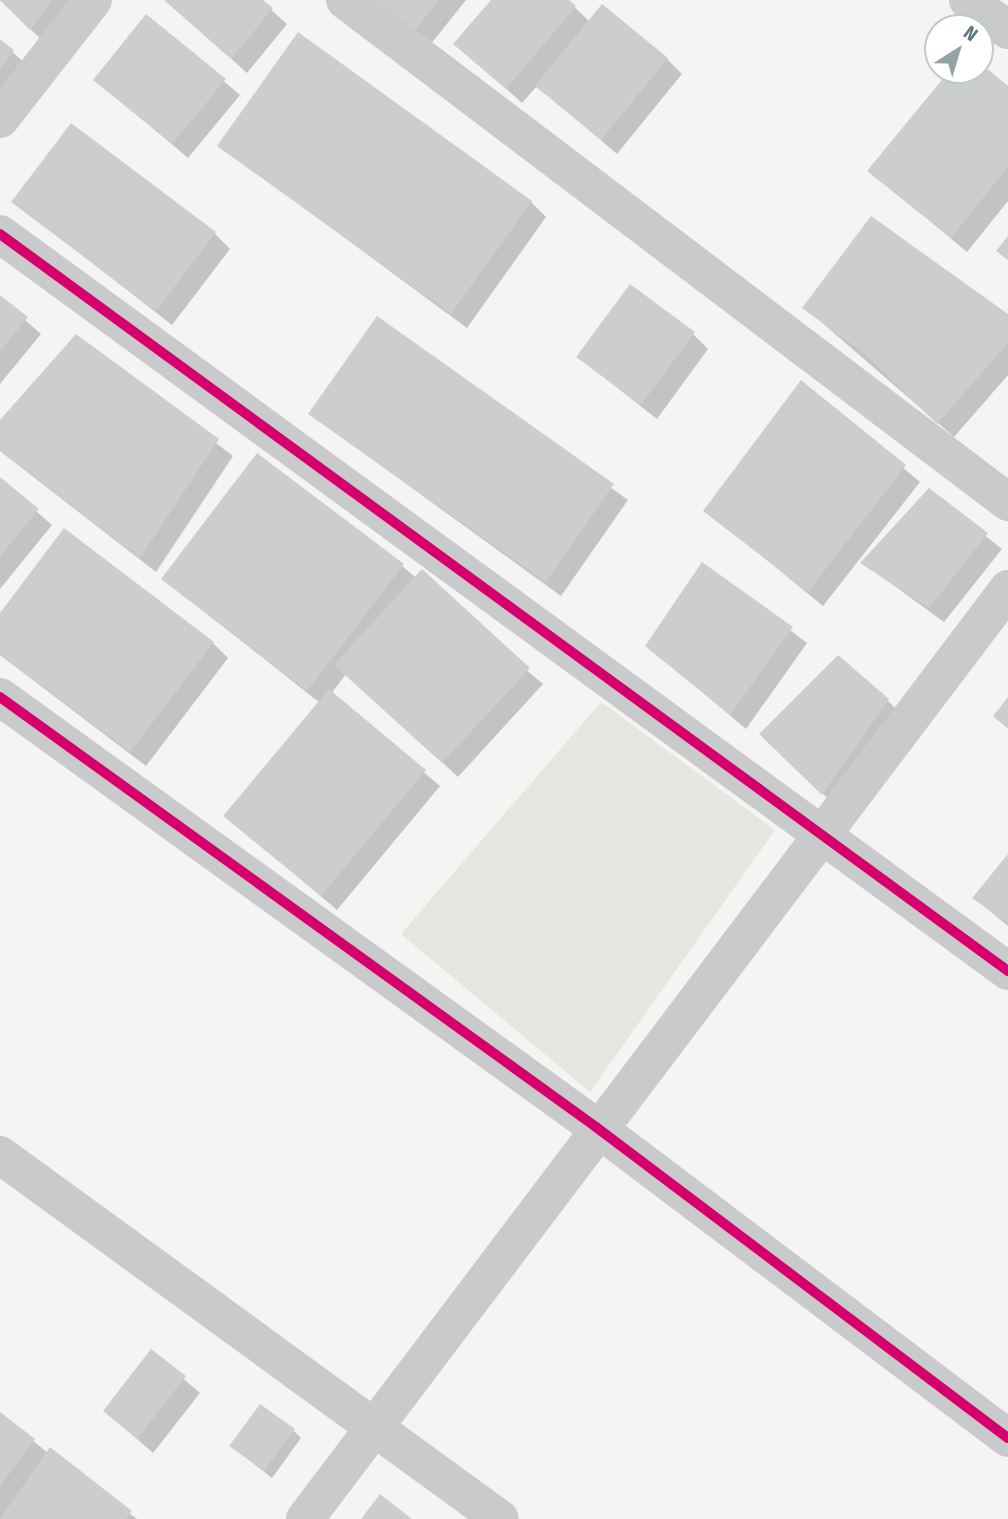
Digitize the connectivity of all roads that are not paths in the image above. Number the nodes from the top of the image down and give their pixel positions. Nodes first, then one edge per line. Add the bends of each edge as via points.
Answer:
1 (93, 0) edge
2 (345, 0) edge
3 (968, 0) edge
4 (1008, 30) edge
5 (0, 119) edge
6 (0, 234) edge
7 (1008, 502) edge
8 (1008, 589) edge
9 (0, 697) edge
10 (826, 832) junction
11 (1008, 971) edge
12 (596, 1128) junction
13 (0, 1155) edge
14 (380, 1427) junction
15 (1008, 1438) edge
16 (305, 1519) edge
17 (500, 1519) edge

1 - 5 street
2 - 7 street
3 - 4 street
6 - 10 street
8 - 10 street
9 - 12 street
10 - 11 street
10 - 12 street
12 - 14 street
12 - 15 street
13 - 14 street
14 - 16 street
14 - 17 street

